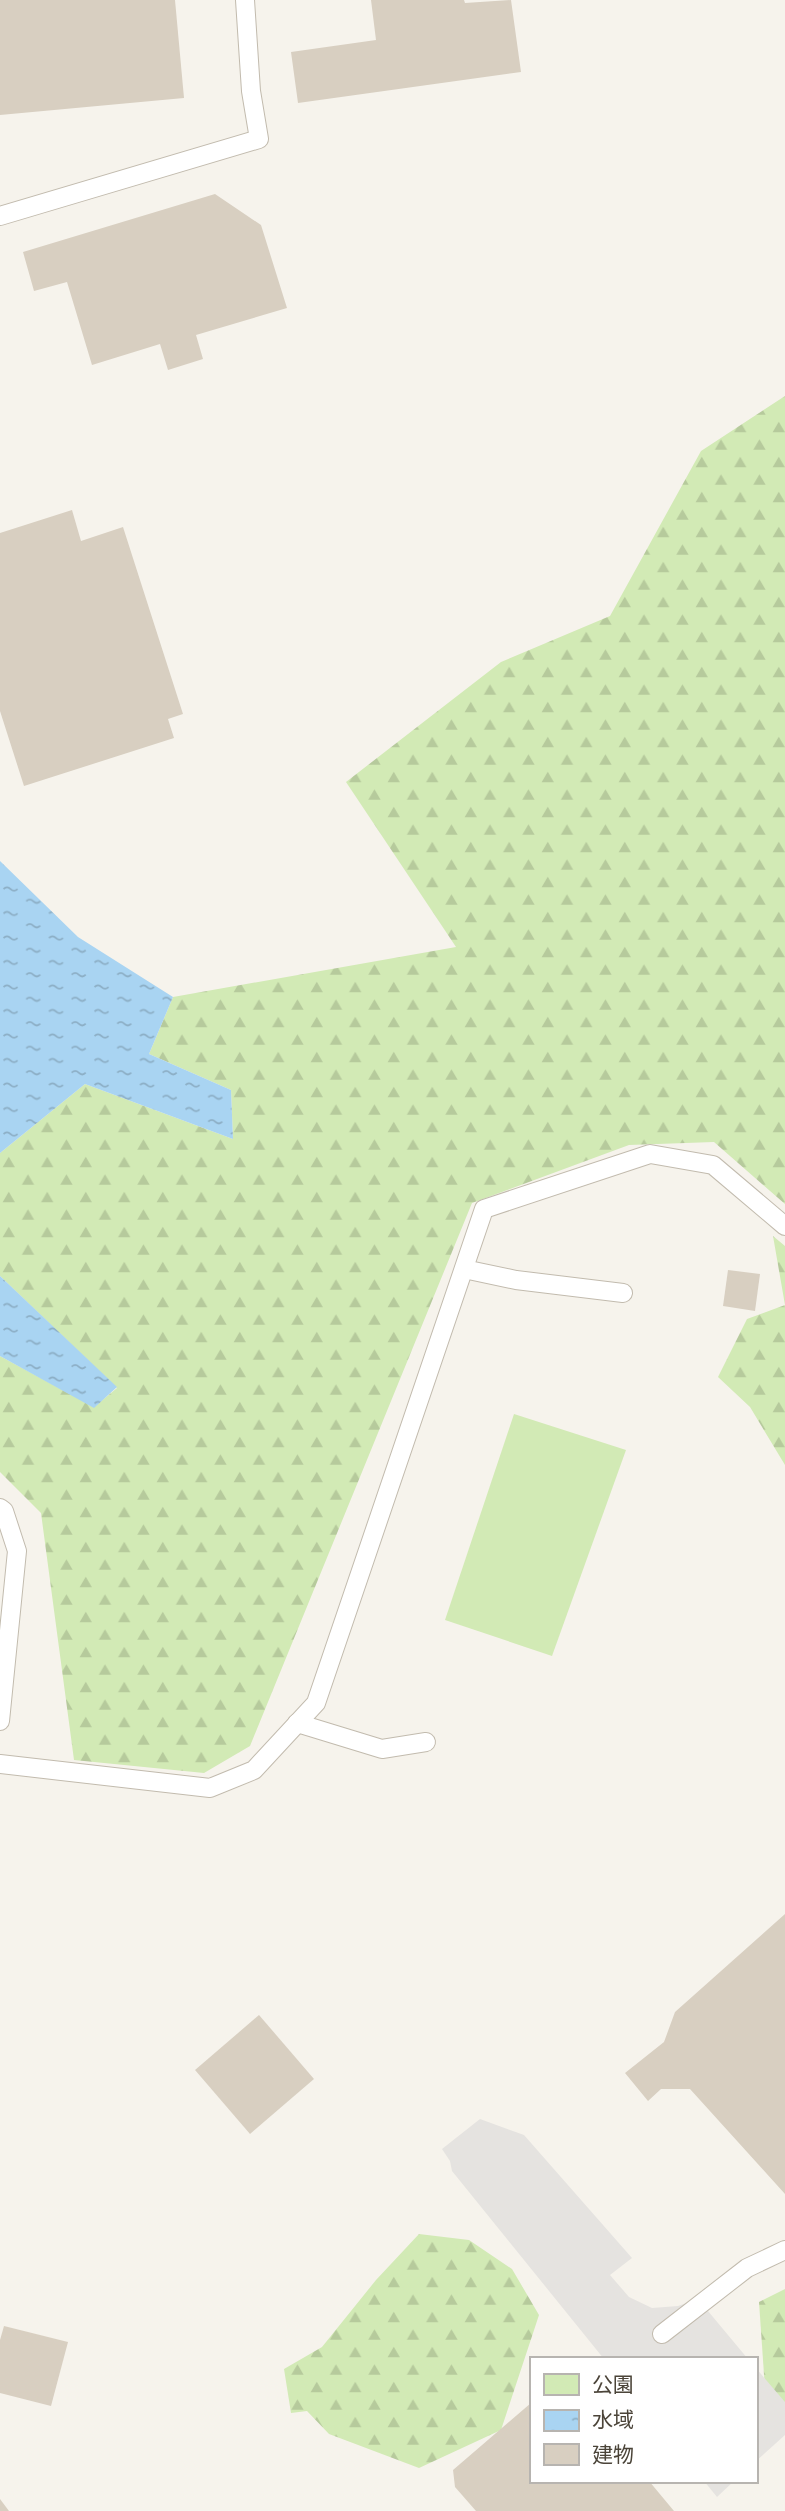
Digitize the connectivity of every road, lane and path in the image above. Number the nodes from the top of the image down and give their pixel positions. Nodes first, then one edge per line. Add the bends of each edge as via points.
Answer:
1 (245, 0) edge
2 (0, 216) edge
3 (785, 1226) edge
4 (464, 1269) junction
5 (623, 1293) dead end
6 (0, 1508) edge
7 (0, 1721) edge
8 (297, 1723) junction
9 (426, 1742) dead end
10 (0, 1764) edge
11 (785, 2250) edge
12 (662, 2334) dead end

1 - 2 lane via 251,91 260,139
3 - 4 lane via 713,1165 650,1154 484,1209
4 - 5 lane
4 - 8 lane via 316,1703
6 - 7 lane via 17,1550
8 - 9 lane via 382,1749
8 - 10 lane via 254,1770 210,1788
11 - 12 lane via 747,2268

